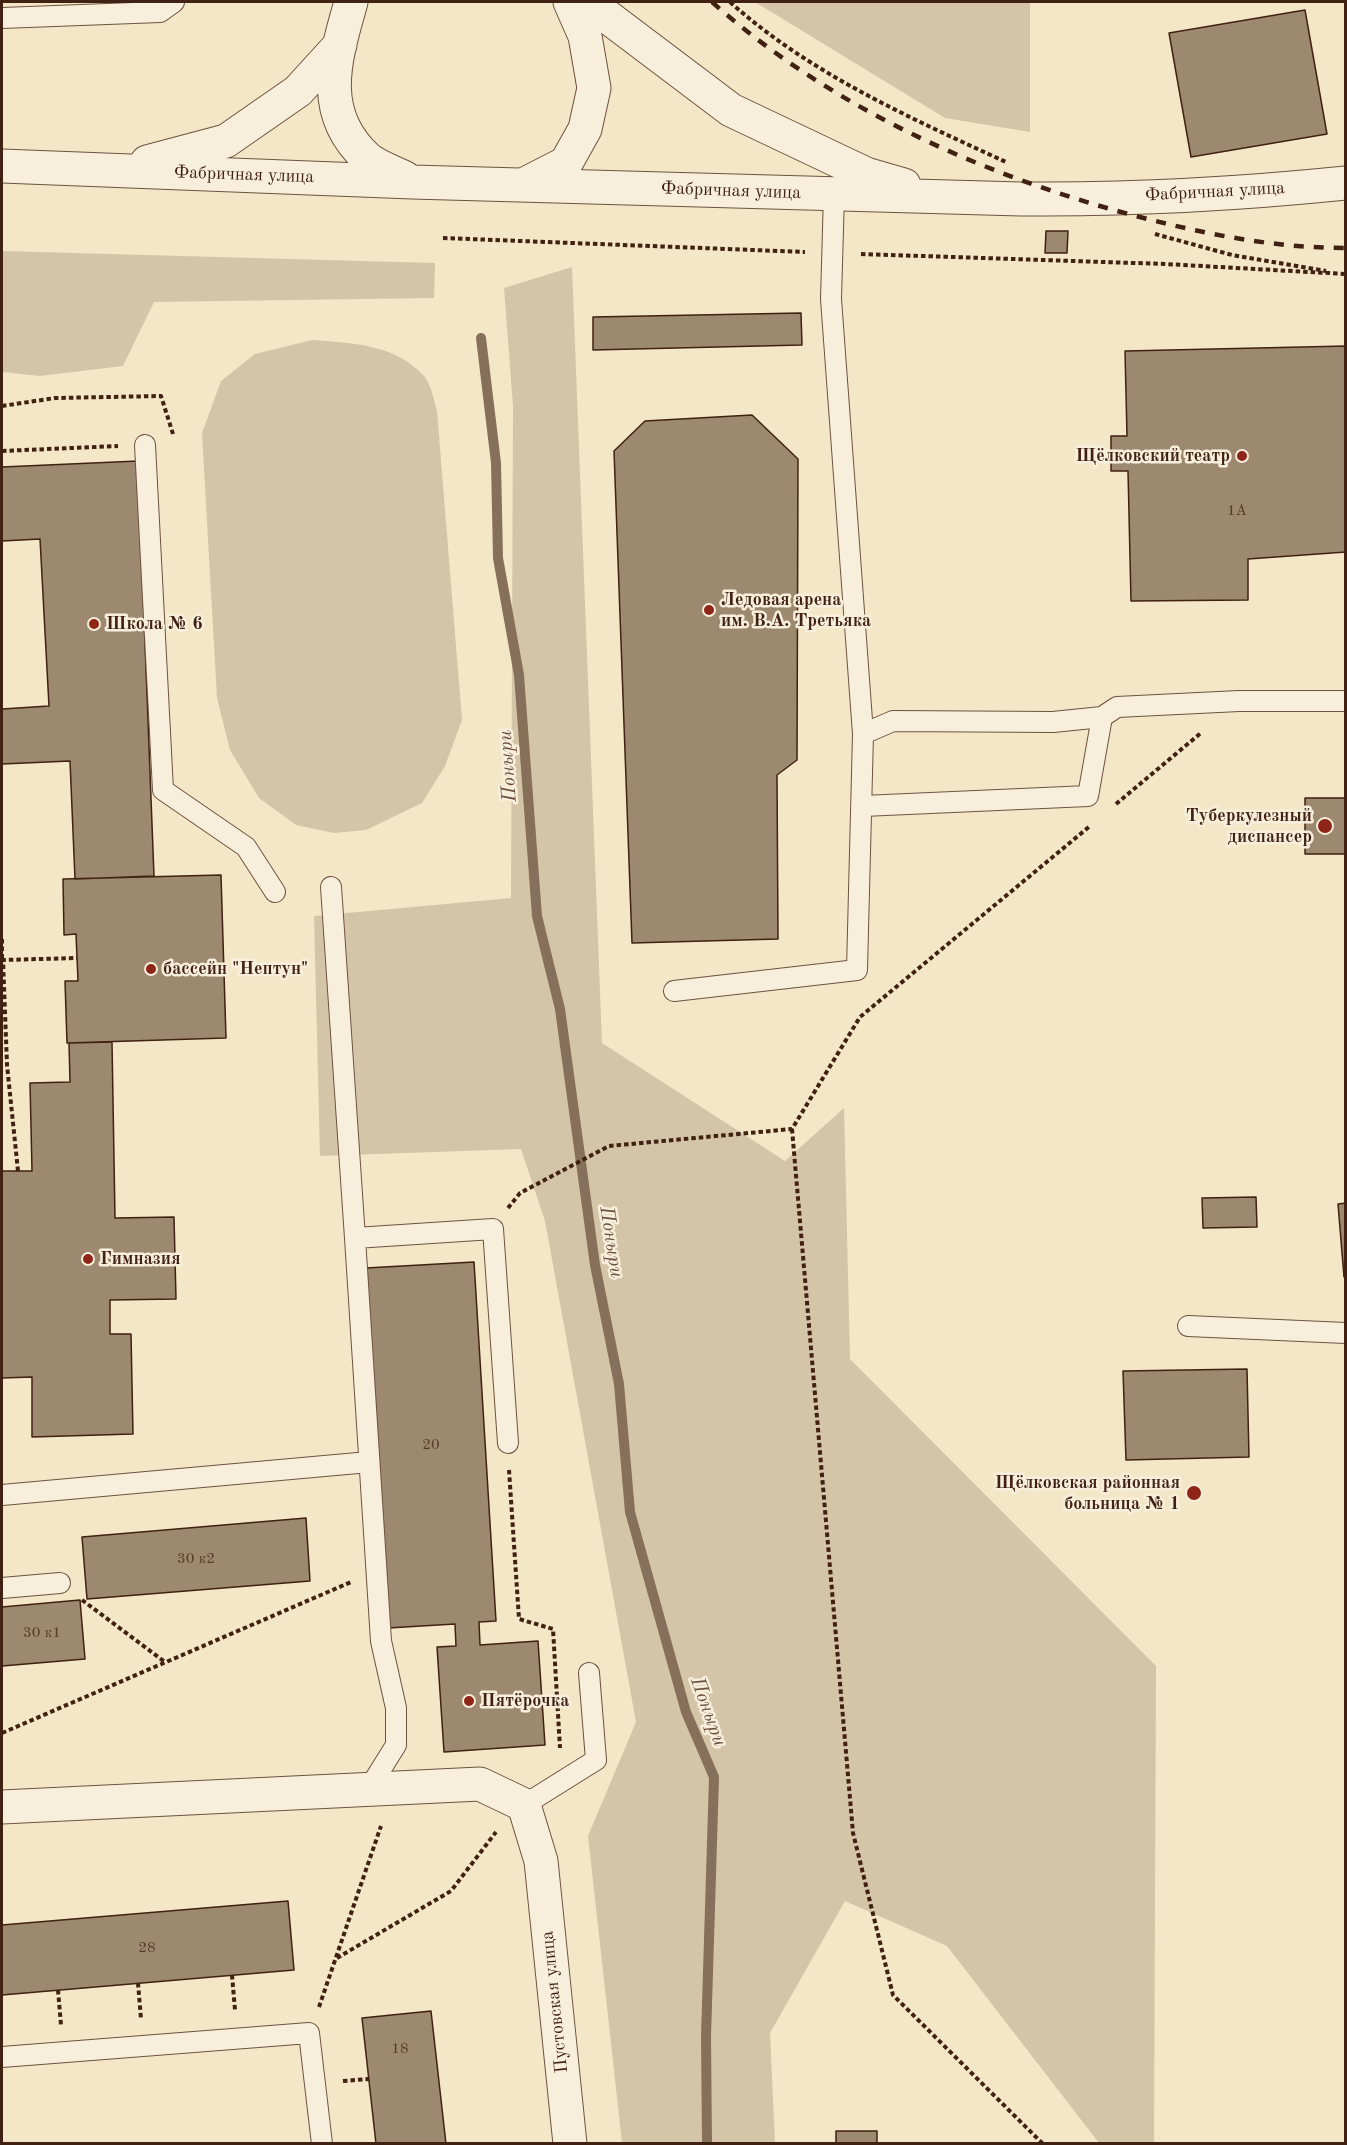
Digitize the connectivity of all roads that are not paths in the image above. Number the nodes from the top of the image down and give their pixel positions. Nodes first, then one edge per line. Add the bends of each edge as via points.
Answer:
1 (174, 2) edge
2 (351, 2) edge
3 (570, 2) edge
4 (588, 2) edge
5 (2, 18) edge
6 (340, 45) junction
7 (2, 166) edge
8 (113, 170) junction
9 (412, 182) junction
10 (1346, 183) edge
11 (522, 185) junction
12 (834, 194) junction
13 (940, 197) junction
14 (145, 445) road end
15 (1346, 701) edge
16 (1102, 717) junction
17 (863, 734) junction
18 (863, 806) junction
19 (332, 887) dead end
20 (275, 892) dead end
21 (674, 991) dead end
22 (355, 1238) junction
23 (1188, 1326) dead end
24 (1346, 1332) edge
25 (508, 1443) road end
26 (369, 1462) junction
27 (2, 1495) edge
28 (60, 1583) road end
29 (2, 1588) edge
30 (589, 1673) dead end
31 (368, 1790) junction
32 (524, 1805) junction
33 (2, 1807) edge
34 (2, 2057) edge
35 (322, 2144) edge
36 (570, 2144) edge

1 - 5 lane via 160,12
2 - 6 street, Фабричная улица
3 - 11 street, Фабричная улица via 585,36 594,88 585,129 566,163
4 - 13 street, Фабричная улица via 731,110 866,174
6 - 8 street, Фабричная улица via 298,91 226,141
6 - 9 street, Фабричная улица via 333,91 342,128 369,160
7 - 8 street, Фабричная улица
8 - 9 street, Фабричная улица
9 - 11 street, Фабричная улица
10 - 13 street, Фабричная улица via 1279,190 1076,199
11 - 12 street, Фабричная улица
12 - 13 street, Фабричная улица
12 - 17 lane via 831,299
14 - 20 lane via 163,790 246,847
15 - 16 lane via 1117,707
16 - 17 lane via 1053,722 893,721
16 - 18 lane via 1088,796
17 - 18 lane
18 - 21 lane via 856,970
19 - 22 lane
22 - 25 lane via 494,1229
22 - 26 lane
23 - 24 lane
26 - 27 lane
26 - 31 lane via 381,1641 396,1708 396,1745
28 - 29 lane
30 - 32 lane via 596,1760
31 - 32 street via 480,1784
31 - 33 street
32 - 36 street, Пустовская улица via 541,1861
34 - 35 lane via 309,2033

